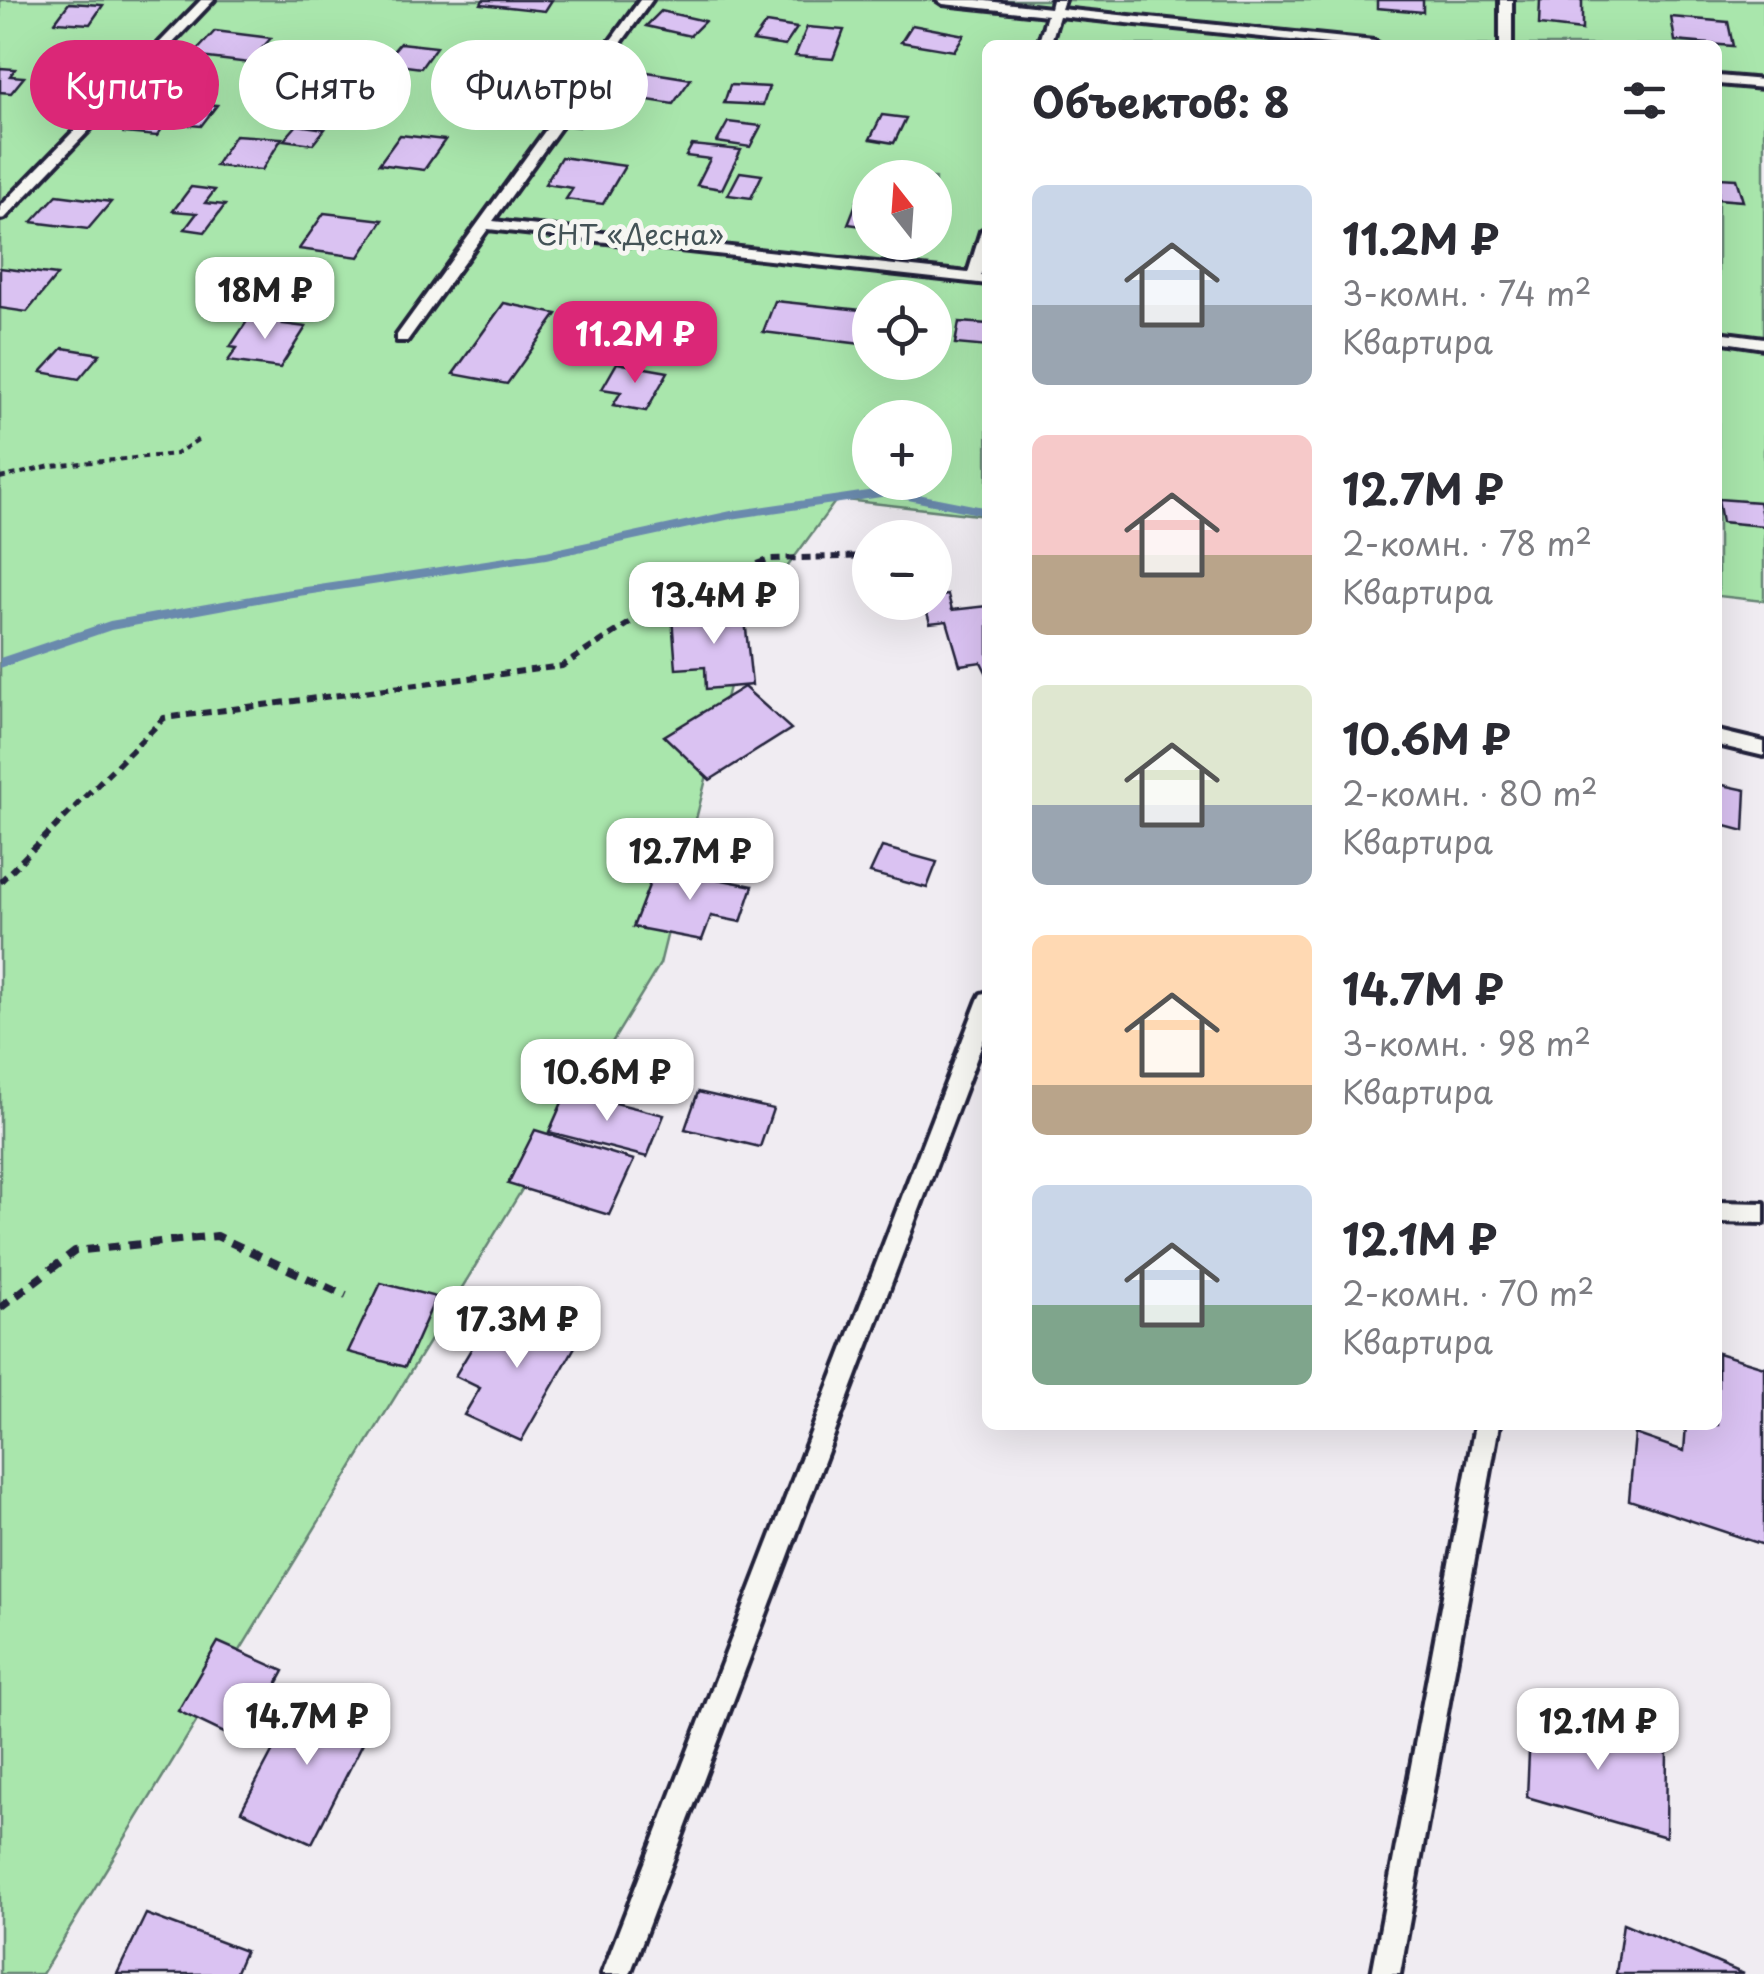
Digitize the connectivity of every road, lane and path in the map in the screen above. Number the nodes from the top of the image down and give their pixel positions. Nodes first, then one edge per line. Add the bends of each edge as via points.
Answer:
1 (208, 0) edge
2 (646, 0) edge
3 (943, 0) edge
4 (1506, 0) edge
5 (1056, 5) edge
6 (1046, 40) edge
7 (1334, 40) edge
8 (1506, 40) edge
9 (1722, 80) edge
10 (1764, 84) edge
11 (0, 215) edge
12 (484, 224) junction
13 (980, 279) edge
14 (402, 338) dead end
15 (1722, 338) edge
16 (1764, 343) edge
17 (202, 437) dead end
18 (0, 478) edge
19 (852, 557) edge
20 (1722, 739) edge
21 (1764, 749) edge
22 (0, 882) edge
23 (982, 1016) edge
24 (1722, 1212) edge
25 (1764, 1213) edge
26 (346, 1296) dead end
27 (0, 1308) edge
28 (1486, 1430) edge
29 (616, 1974) edge
30 (1386, 1974) edge

1 - 11 lane
2 - 12 lane
3 - 5 lane
4 - 8 lane
5 - 6 lane
5 - 7 lane
9 - 10 lane
12 - 13 lane
12 - 14 lane
15 - 16 lane
17 - 18 path via 176,454
19 - 22 path via 770,559 674,595 562,666 164,718
20 - 21 lane
23 - 29 lane
24 - 25 lane
26 - 27 path via 217,1236 75,1250
28 - 30 lane

